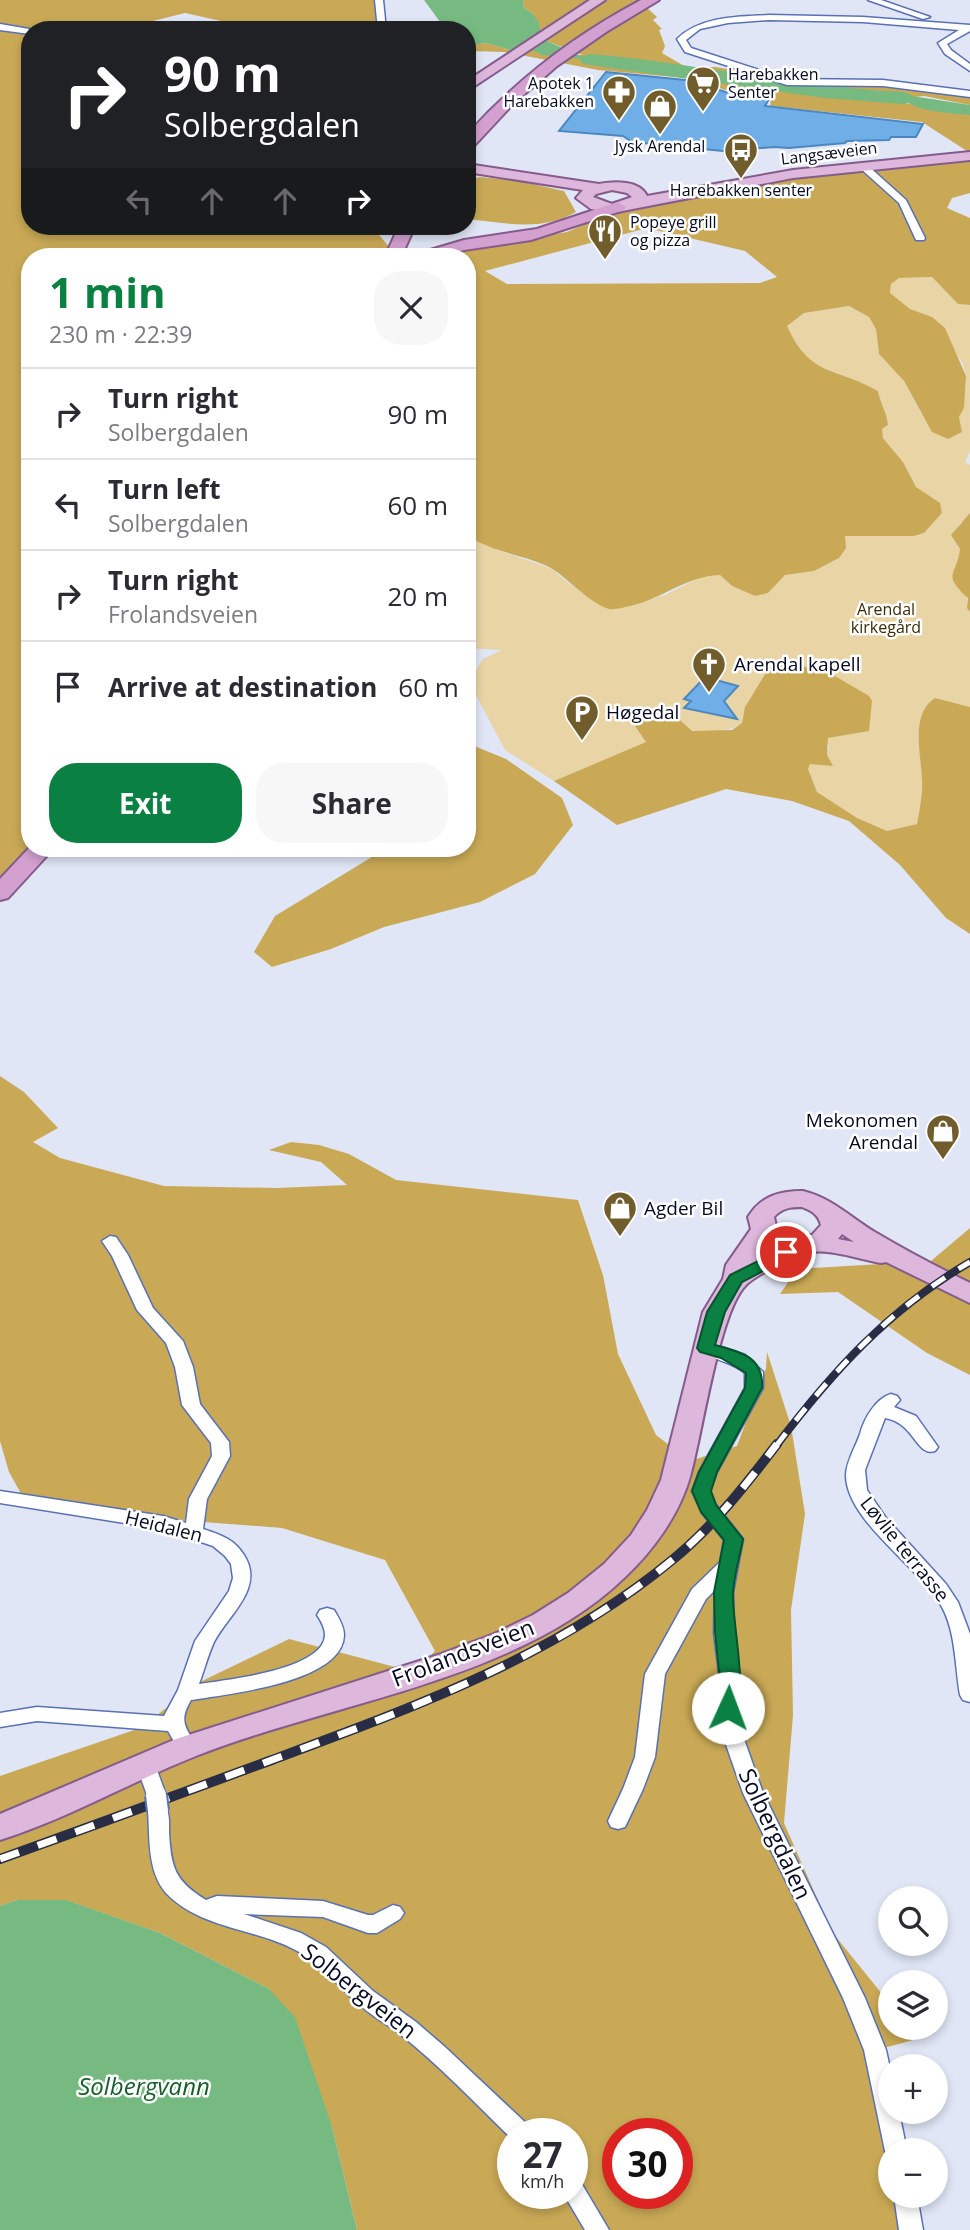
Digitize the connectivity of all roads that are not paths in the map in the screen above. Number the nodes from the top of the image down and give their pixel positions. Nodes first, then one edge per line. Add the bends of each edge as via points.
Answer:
1 (379, 0) edge
2 (594, 0) edge
3 (599, 0) edge
4 (626, 0) edge
5 (652, 0) edge
6 (872, 0) edge
7 (567, 20) junction
8 (381, 21) edge
9 (0, 27) edge
10 (965, 29) edge
11 (21, 30) edge
12 (576, 42) junction
13 (543, 67) junction
14 (970, 68) edge
15 (476, 80) edge
16 (970, 94) edge
17 (476, 124) edge
18 (476, 135) edge
19 (970, 156) edge
20 (863, 166) junction
21 (476, 171) edge
22 (590, 196) junction
23 (637, 197) junction
24 (618, 207) junction
25 (576, 222) junction
26 (476, 229) edge
27 (543, 231) junction
28 (920, 238) dead end
29 (454, 248) edge
30 (21, 845) edge
31 (34, 857) edge
32 (0, 868) edge
33 (0, 893) edge
34 (832, 1217) junction
35 (764, 1229) junction
36 (110, 1241) dead end
37 (809, 1244) junction
38 (899, 1258) junction
39 (736, 1279) junction
40 (970, 1294) edge
41 (706, 1348) junction
42 (929, 1447) dead end
43 (0, 1497) edge
44 (194, 1531) junction
45 (729, 1565) junction
46 (327, 1615) dead end
47 (963, 1625) edge
48 (187, 1691) junction
49 (970, 1695) edge
50 (0, 1720) edge
51 (181, 1735) junction
52 (146, 1764) junction
53 (618, 1821) dead end
54 (0, 1828) edge
55 (197, 1904) junction
56 (393, 1913) dead end
57 (505, 2118) edge
58 (893, 2138) edge
59 (907, 2208) edge
60 (584, 2209) edge
61 (597, 2230) edge
62 (911, 2230) edge

1 - 8 street
2 - 7 main road
3 - 7 main road
4 - 12 highway
5 - 12 highway
6 - 10 street
7 - 15 main road
9 - 11 main road
10 - 14 street via 942,43
10 - 16 street via 773,13 702,23 684,33 682,43 716,61 787,82 883,83
12 - 13 highway
13 - 17 highway
13 - 18 highway
19 - 20 main road, Langsæveien
20 - 23 main road, Langsæveien via 693,193
20 - 28 street via 903,202
21 - 22 main road via 552,184
22 - 23 main road via 619,187
22 - 24 main road
22 - 25 highway via 587,211
23 - 24 main road
24 - 25 highway
25 - 27 highway
26 - 27 highway
27 - 29 highway
30 - 32 highway
31 - 33 highway
34 - 35 main road via 814,1202 783,1200 764,1212
34 - 37 main road via 831,1232
34 - 38 main road
35 - 37 main road via 780,1241
35 - 39 main road, Frolandsveien via 739,1265
36 - 44 street via 146,1310 174,1340 191,1405 220,1442 221,1456 198,1499
37 - 38 main road
37 - 39 main road, Frolandsveien
38 - 40 main road
39 - 41 main road, Frolandsveien via 716,1312
41 - 45 street, Solbergdalen via 727,1354 754,1372 754,1388 701,1491 708,1508 734,1539
41 - 51 main road, Frolandsveien via 675,1480 660,1513 614,1571 578,1601 544,1623 471,1655
42 - 47 street, Løvlie terrasse via 908,1417 885,1405 868,1428 854,1472 860,1494 904,1553 929,1574
43 - 44 street, Heidalen
44 - 48 street, Heidalen via 232,1551 242,1578 205,1641
45 - 53 street via 699,1594 655,1674 645,1760
45 - 58 street, Solbergdalen via 724,1633 734,1739 753,1793 875,2050
46 - 48 street via 334,1642 326,1655 310,1666 281,1676
47 - 49 street, Løvlie terrasse
48 - 51 street, Heidalen via 174,1712
50 - 51 street, Frolandsveien via 37,1714
51 - 52 main road, Frolandsveien
52 - 54 main road, Frolandsveien
52 - 55 street, Solbergveien via 170,1882
55 - 56 street via 323,1909 368,1924 377,1924
55 - 57 street, Solbergveien via 310,1947 373,2004 406,2026
59 - 62 street
60 - 61 street

